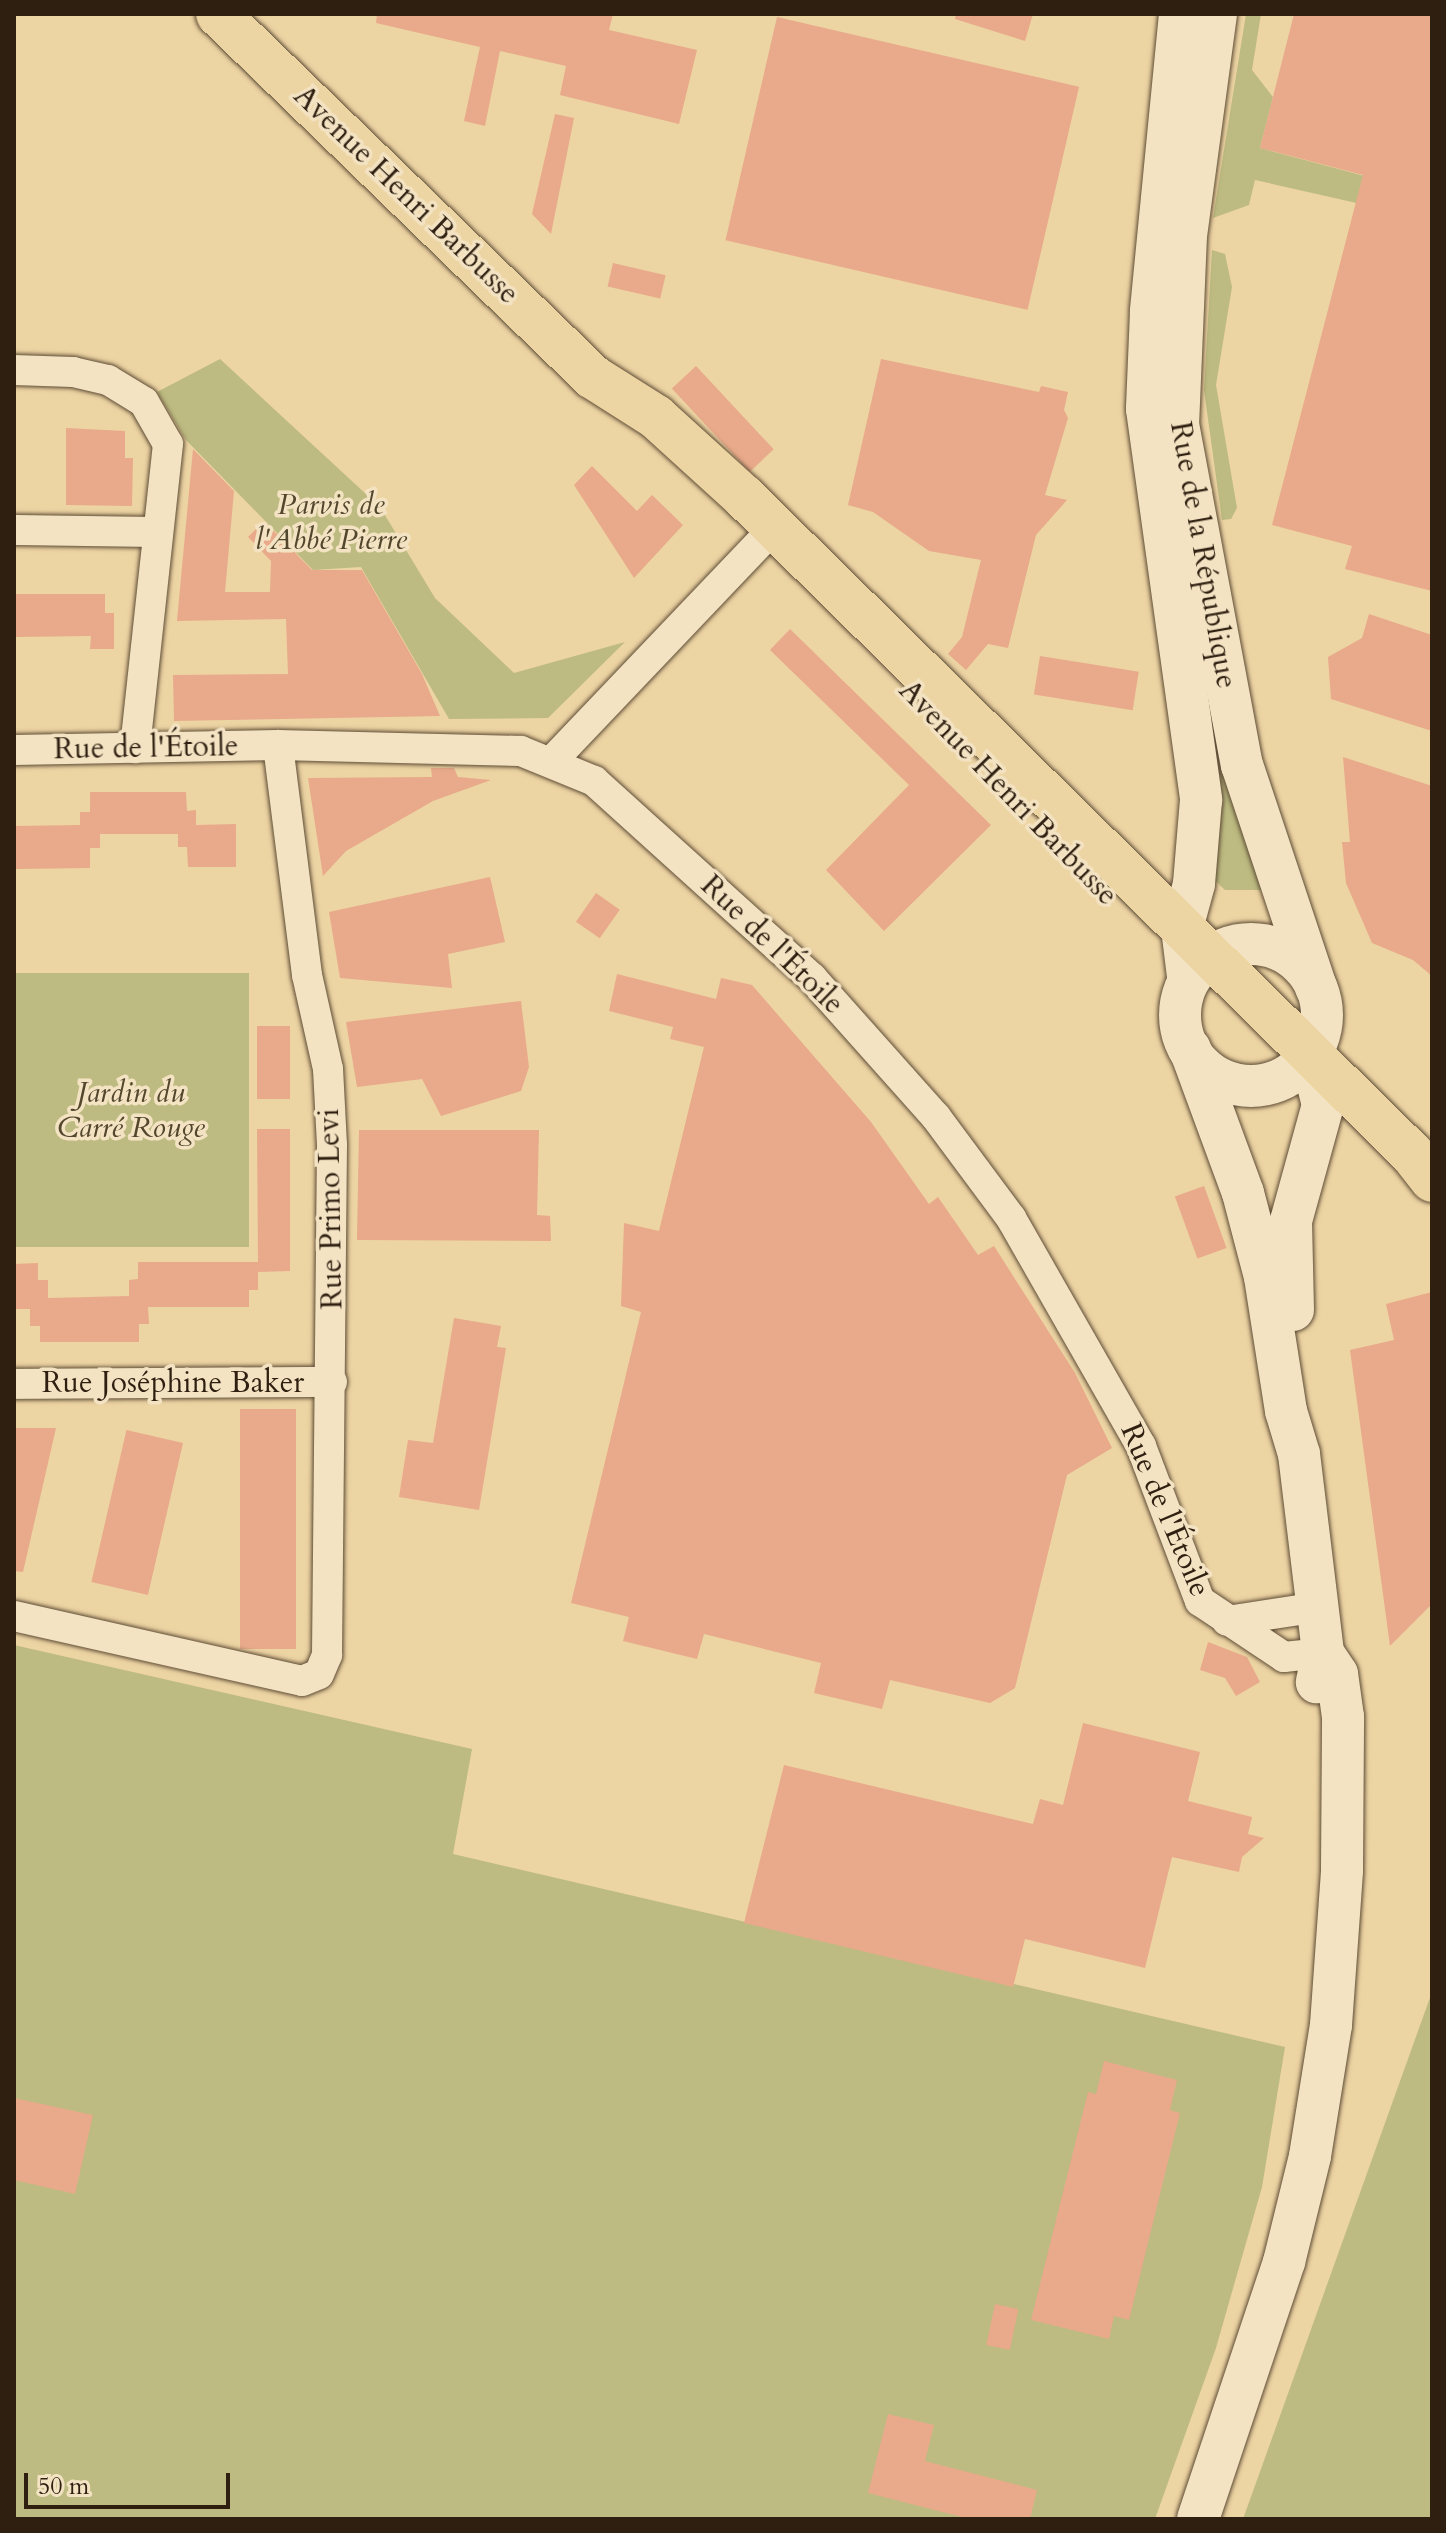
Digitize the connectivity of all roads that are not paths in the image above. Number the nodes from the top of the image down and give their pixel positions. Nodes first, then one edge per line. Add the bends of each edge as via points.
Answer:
1 (218, 14) edge
2 (1180, 14) edge
3 (1216, 14) edge
4 (14, 370) edge
5 (14, 530) edge
6 (157, 532) junction
7 (765, 538) junction
8 (278, 745) junction
9 (135, 748) junction
10 (14, 750) edge
11 (552, 761) junction
12 (1194, 953) junction
13 (1316, 988) junction
14 (1190, 1049) junction
15 (1300, 1065) junction
16 (1323, 1105) junction
17 (1432, 1180) edge
18 (1432, 1201) edge
19 (332, 1382) junction
20 (14, 1384) edge
21 (1299, 1454) junction
22 (1318, 1607) junction
23 (14, 1616) edge
24 (1227, 1621) junction
25 (1323, 1653) junction
26 (1198, 2519) edge

1 - 7 main road, Avenue Henri Barbusse via 593,377 613,411
2 - 12 main road, Rue de la République via 1151,312 1147,409 1201,800
3 - 13 main road, Rue de la République via 1186,235 1178,424 1242,765
4 - 6 street via 73,372 108,380 144,402 168,444
5 - 6 street
6 - 9 street
7 - 11 street
7 - 12 main road, Avenue Henri Barbusse via 903,684
8 - 9 street, Rue de l'Étoile
8 - 11 street, Rue de l'Étoile via 521,751
8 - 19 street, Rue Primo Levi via 307,975 328,1069
9 - 10 street, Rue de l'Étoile
11 - 24 street, Rue de l'Étoile via 594,781 812,978 936,1117 1011,1218 1069,1311 1163,1494 1194,1593
12 - 13 main road via 1240,944 1271,946 1299,962
12 - 14 main road, Rue de la République via 1181,1004
12 - 15 main road, Avenue Henri Barbusse
13 - 15 main road, Rue de la République via 1321,1021
14 - 15 main road via 1203,1069 1230,1084 1260,1086
14 - 21 main road, Rue de la République via 1257,1239 1286,1411
15 - 16 main road, Avenue Henri Barbusse
15 - 17 main road, Avenue Henri Barbusse
16 - 18 main road, Avenue Henri Barbusse
16 - 21 main road via 1291,1221 1291,1295 1306,1413
19 - 20 street, Rue Joséphine Baker
19 - 23 street, Rue Primo Levi via 327,1655 319,1674 302,1681
21 - 22 main road
22 - 24 street, Rue de l'Étoile
22 - 25 main road
24 - 25 street, Rue de l'Étoile via 1284,1657
25 - 26 main road via 1319,1707 1340,1806 1336,1977 1310,2156 1284,2262

